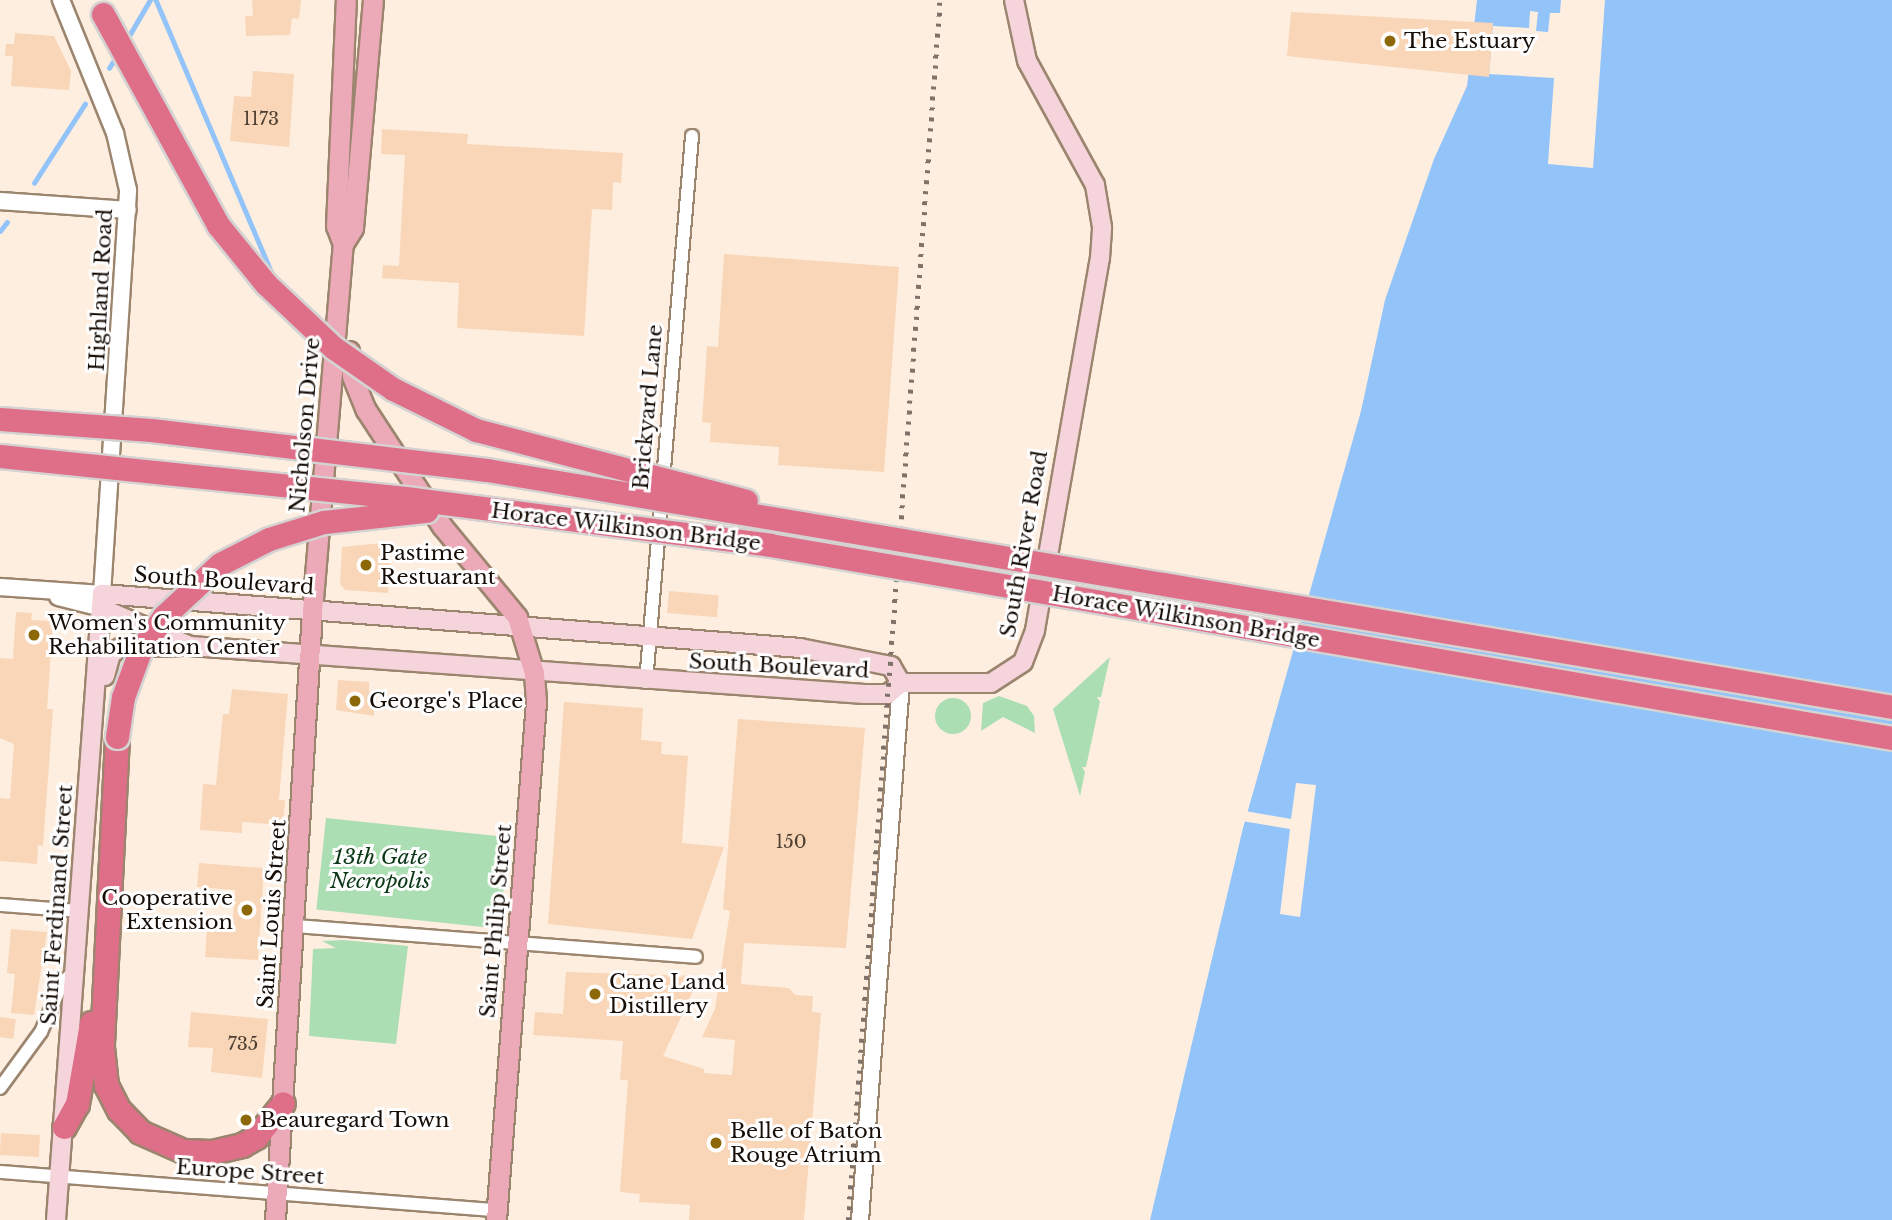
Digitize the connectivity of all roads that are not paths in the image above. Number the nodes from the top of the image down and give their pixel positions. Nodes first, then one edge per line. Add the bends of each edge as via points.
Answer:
1 (61, 0) edge
2 (95, 0) edge
3 (346, 0) edge
4 (373, 0) edge
5 (1014, 0) edge
6 (692, 136) dead end
7 (0, 201) edge
8 (128, 210) junction
9 (343, 244) junction
10 (338, 313) junction
11 (0, 419) edge
12 (0, 456) edge
13 (478, 508) junction
14 (834, 525) junction
15 (0, 587) edge
16 (102, 601) junction
17 (312, 611) junction
18 (522, 626) junction
19 (649, 636) junction
20 (190, 646) junction
21 (311, 655) junction
22 (534, 673) junction
23 (646, 682) junction
24 (901, 683) junction
25 (95, 686) junction
26 (1892, 707) edge
27 (1892, 738) edge
28 (0, 905) edge
29 (79, 911) junction
30 (295, 926) junction
31 (516, 944) junction
32 (696, 957) dead end
33 (105, 970) junction
34 (74, 972) junction
35 (0, 1088) edge
36 (283, 1103) junction
37 (64, 1127) junction
38 (0, 1172) edge
39 (59, 1177) junction
40 (276, 1194) junction
41 (496, 1215) edge
42 (56, 1220) edge
43 (275, 1220) edge
44 (860, 1220) edge

1 - 8 street, Highland Road via 118,140
2 - 14 highway, bridge via 218,225 290,308 363,370 423,406 494,436
3 - 9 main road, Nicholson Drive via 336,226
4 - 9 main road, Nicholson Drive via 353,228
5 - 24 main road, South River Road via 1027,61 1095,185 1102,227 1100,258 1031,645 1016,670 991,682
6 - 19 street, Brickyard Lane
7 - 8 street
8 - 16 street, Highland Road
9 - 10 main road, Nicholson Drive
10 - 17 main road, Nicholson Drive
10 - 18 main road, Saint Philip Street via 347,326 352,376 366,410 442,526
11 - 14 highway, bridge via 350,452
12 - 13 highway, bridge
13 - 27 highway, Horace Wilkinson Bridge, bridge via 770,545
13 - 33 highway, bridge via 324,522 269,539 220,564 164,616 140,651 123,697
14 - 26 highway, Horace Wilkinson Bridge, bridge
15 - 16 street, South Boulevard
16 - 17 main road, South Boulevard
16 - 20 main road, South Boulevard
16 - 25 main road, Saint Ferdinand Street
17 - 18 main road, South Boulevard
17 - 21 main road, Saint Louis Street
18 - 19 main road, South Boulevard
18 - 22 main road, Saint Philip Street
19 - 23 street, Brickyard Lane
19 - 24 main road, South Boulevard via 800,648 852,657 891,666
20 - 21 main road, South Boulevard
20 - 25 main road via 114,651 105,677
21 - 22 main road, South Boulevard
21 - 30 main road, Saint Louis Street
22 - 23 main road, South Boulevard
22 - 31 main road, Saint Philip Street via 536,702
23 - 24 main road, South Boulevard via 868,695 888,694
24 - 44 street
25 - 29 main road, Saint Ferdinand Street
28 - 29 street
29 - 34 main road, Saint Ferdinand Street
30 - 31 street
30 - 36 main road, Saint Louis Street
31 - 32 street
31 - 41 main road, Saint Philip Street
33 - 36 highway via 102,1047 106,1084 119,1110 140,1132 183,1152 228,1150 256,1137
33 - 37 highway via 97,990 77,1104
34 - 35 street via 62,983 41,1032
34 - 37 main road, Saint Ferdinand Street
36 - 40 main road, Saint Louis Street
37 - 39 main road, Saint Ferdinand Street
38 - 39 street, Europe Street
39 - 40 street, Europe Street
39 - 42 main road, Saint Ferdinand Street
40 - 41 street, Europe Street
40 - 43 main road, Saint Louis Street

